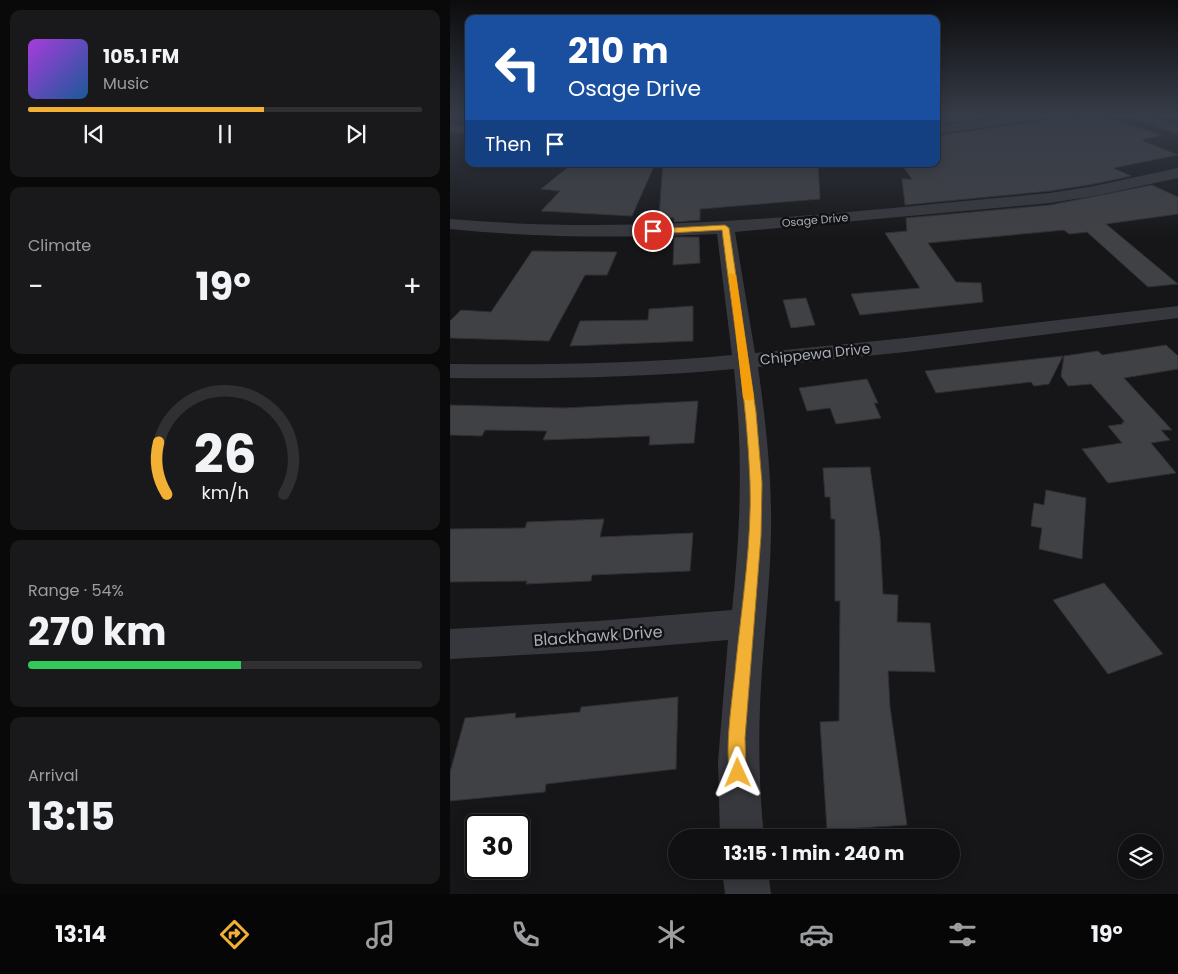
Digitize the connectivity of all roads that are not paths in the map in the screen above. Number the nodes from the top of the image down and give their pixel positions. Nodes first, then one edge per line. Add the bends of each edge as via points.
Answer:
1 (1178, 173) edge
2 (450, 224) edge
3 (725, 228) junction
4 (1178, 312) edge
5 (743, 361) junction
6 (450, 371) edge
7 (746, 623) junction
8 (450, 644) edge
9 (741, 829) edge
10 (746, 879) edge
11 (748, 894) edge

1 - 3 street, Osage Drive via 1050,198
2 - 3 street, Osage Drive via 575,232
3 - 5 street
4 - 5 street, Chippewa Drive
5 - 6 street, Chippewa Drive via 596,371
5 - 7 street via 756,483 755,536
7 - 8 street, Blackhawk Drive via 619,635
7 - 9 street via 737,738
10 - 11 street

